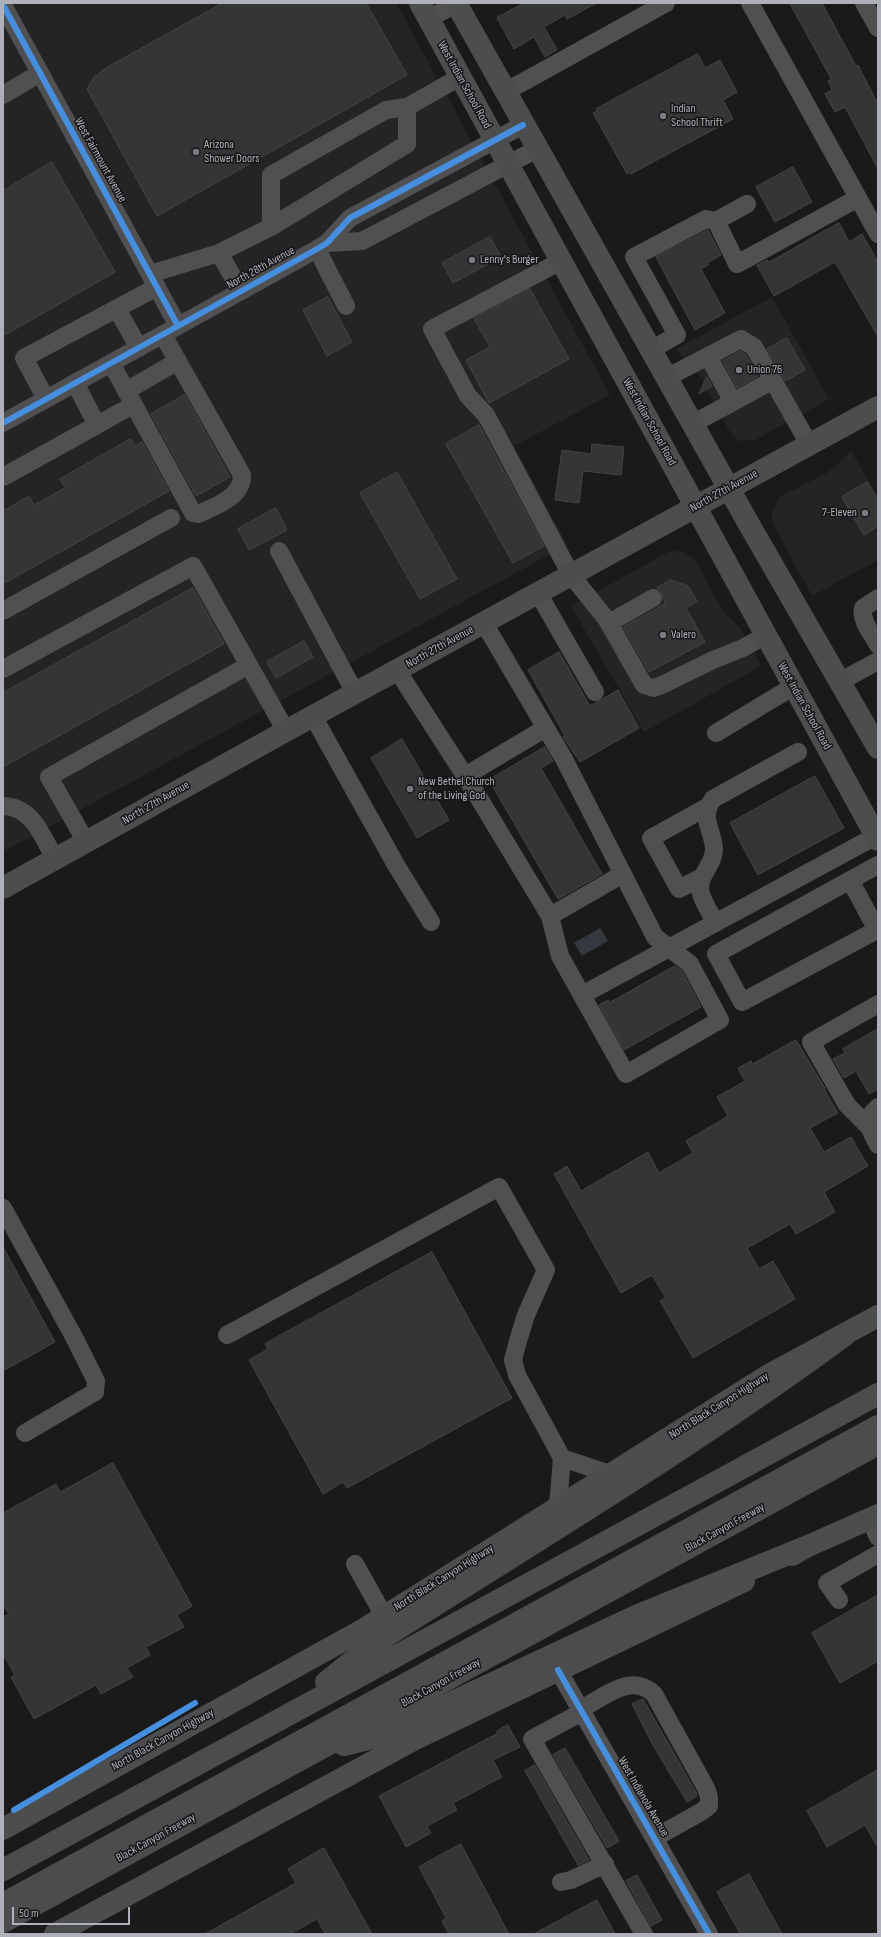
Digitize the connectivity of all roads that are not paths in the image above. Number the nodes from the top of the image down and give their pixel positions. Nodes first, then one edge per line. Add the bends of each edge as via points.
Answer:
1 (456, 3) edge
2 (666, 3) edge
3 (750, 3) edge
4 (864, 3) edge
5 (3, 5) edge
6 (424, 11) edge
7 (878, 28) edge
8 (40, 73) junction
9 (460, 77) junction
10 (505, 92) junction
11 (3, 94) edge
12 (407, 107) junction
13 (523, 125) junction
14 (495, 141) junction
15 (536, 149) junction
16 (508, 164) junction
17 (858, 198) junction
18 (748, 204) dead end
19 (716, 221) junction
20 (271, 227) junction
21 (878, 234) edge
22 (322, 246) junction
23 (220, 253) junction
24 (561, 261) junction
25 (153, 280) junction
26 (242, 291) junction
27 (346, 306) dead end
28 (117, 310) junction
29 (171, 330) junction
30 (138, 348) junction
31 (651, 350) junction
32 (708, 356) junction
33 (178, 361) junction
34 (111, 363) junction
35 (666, 378) junction
36 (773, 380) junction
37 (75, 383) junction
38 (126, 391) junction
39 (46, 398) junction
40 (733, 402) junction
41 (878, 407) edge
42 (124, 410) dead end
43 (4, 419) edge
44 (692, 424) junction
45 (97, 425) junction
46 (809, 444) junction
47 (3, 477) edge
48 (728, 487) junction
49 (695, 507) junction
50 (171, 518) dead end
51 (279, 551) dead end
52 (572, 575) junction
53 (538, 593) junction
54 (653, 598) dead end
55 (878, 598) edge
56 (3, 611) edge
57 (484, 623) junction
58 (609, 623) junction
59 (766, 635) junction
60 (878, 645) edge
61 (878, 661) edge
62 (249, 665) junction
63 (3, 668) edge
64 (398, 670) junction
65 (839, 682) junction
66 (794, 686) junction
67 (595, 692) dead end
68 (355, 693) junction
69 (313, 716) junction
70 (544, 729) junction
71 (286, 731) junction
72 (716, 733) dead end
73 (878, 748) edge
74 (798, 752) dead end
75 (465, 776) junction
76 (3, 806) edge
77 (707, 807) junction
78 (877, 838) edge
79 (86, 842) junction
80 (55, 859) junction
81 (878, 865) edge
82 (623, 874) junction
83 (702, 877) junction
84 (850, 880) junction
85 (3, 888) edge
86 (550, 916) junction
87 (431, 922) dead end
88 (716, 923) junction
89 (669, 948) junction
90 (582, 995) junction
91 (878, 1004) edge
92 (878, 1107) edge
93 (868, 1126) junction
94 (878, 1145) edge
95 (3, 1208) edge
96 (878, 1316) edge
97 (227, 1335) dead end
98 (844, 1336) junction
99 (878, 1394) edge
100 (878, 1426) edge
101 (25, 1433) dead end
102 (878, 1444) edge
103 (562, 1458) junction
104 (610, 1474) junction
105 (558, 1506) junction
106 (875, 1524) edge
107 (808, 1546) junction
108 (878, 1554) edge
109 (355, 1564) dead end
110 (839, 1600) dead end
111 (384, 1616) junction
112 (558, 1670) junction
113 (582, 1711) junction
114 (282, 1717) junction
115 (314, 1753) junction
116 (8, 1826) edge
117 (654, 1838) junction
118 (605, 1864) junction
119 (3, 1870) edge
120 (561, 1882) dead end
121 (48, 1888) junction
122 (13, 1904) edge
123 (3, 1922) edge
124 (62, 1930) edge
125 (644, 1934) edge
126 (709, 1934) edge

1 - 6 street
1 - 10 main road
2 - 10 street
3 - 17 street
4 - 7 street
5 - 8 street, West Fairmount Avenue
6 - 9 main road, West Indian School Road
8 - 11 street
8 - 25 street, West Fairmount Avenue
9 - 12 street
9 - 14 main road, West Indian School Road
10 - 13 main road
12 - 20 street via 407,144
12 - 20 street via 386,110 270,174
13 - 14 street, North 28th Avenue
13 - 15 main road
14 - 16 main road, West Indian School Road
14 - 22 street, North 28th Avenue via 350,218
15 - 16 street, North 28th Avenue
15 - 31 main road
16 - 22 street, North 28th Avenue via 362,241
16 - 24 main road, West Indian School Road
17 - 19 street via 737,264
17 - 21 street
18 - 19 street
19 - 31 street via 706,219 634,257 677,335
20 - 23 street
22 - 26 street, North 28th Avenue
22 - 27 street
23 - 25 street
23 - 26 street
24 - 49 main road, West Indian School Road
24 - 52 street via 432,329 468,396 492,426
25 - 28 street
25 - 29 street, West Fairmount Avenue
26 - 29 street, North 28th Avenue
28 - 30 street
28 - 39 street via 24,358
29 - 30 street, North 28th Avenue
29 - 33 street, West Fairmount Avenue
30 - 34 street, North 28th Avenue
31 - 35 main road
32 - 35 street
32 - 36 street via 741,339 754,347
32 - 40 street
33 - 38 street
33 - 38 street, West Fairmount Avenue via 242,475 241,484 227,501 198,514 193,513
34 - 37 street, North 28th Avenue
34 - 38 street
35 - 44 main road
36 - 40 street
36 - 46 street
37 - 39 street, North 28th Avenue
37 - 45 street
39 - 43 street, North 28th Avenue
40 - 44 street
41 - 46 main road, North 27th Avenue
42 - 45 street
44 - 48 main road
45 - 47 street
46 - 48 main road, North 27th Avenue
48 - 49 main road, North 27th Avenue
48 - 65 main road
49 - 52 main road, North 27th Avenue
49 - 59 main road, West Indian School Road
50 - 56 street
51 - 68 street
52 - 53 main road, North 27th Avenue
52 - 58 street
53 - 57 main road, North 27th Avenue
53 - 67 street
54 - 58 street
55 - 60 street via 862,612 863,619
57 - 64 main road, North 27th Avenue
57 - 70 street
58 - 59 street via 640,680 644,685 654,688
59 - 66 main road, West Indian School Road
61 - 65 street
62 - 63 street via 193,566
62 - 71 street
62 - 79 street via 49,777
64 - 68 main road, North 27th Avenue
64 - 75 street
65 - 73 main road
66 - 72 street
66 - 78 main road, West Indian School Road
68 - 69 main road, North 27th Avenue
69 - 71 main road, North 27th Avenue
69 - 87 street via 396,865
70 - 75 street
70 - 82 street via 564,759
71 - 79 main road, North 27th Avenue
74 - 77 street via 713,799
75 - 86 street
76 - 80 street via 24,811 31,818
77 - 83 street via 706,819 714,849 712,863
77 - 83 street via 651,838 678,889
78 - 88 street
79 - 80 main road, North 27th Avenue
80 - 85 main road, North 27th Avenue
81 - 84 street
82 - 86 street
82 - 89 street via 655,937
83 - 88 street via 700,890
84 - 84 street via 716,954 742,1002 877,930
86 - 90 street via 560,956
88 - 89 street
89 - 90 street
89 - 90 street via 690,964 720,1020 626,1074
91 - 93 street via 811,1042 847,1105
92 - 93 street via 870,1115
93 - 94 street
95 - 101 street via 96,1381 95,1392
96 - 98 main road, North Black Canyon Highway
97 - 103 street via 499,1187 546,1270 526,1315 513,1360 517,1375
98 - 104 main road, North Black Canyon Highway via 767,1376
98 - 114 highway via 774,1388 679,1452 372,1645
99 - 114 highway
100 - 121 highway
102 - 115 highway, Black Canyon Freeway
103 - 104 street
103 - 105 street
104 - 105 main road, North Black Canyon Highway
105 - 111 main road, North Black Canyon Highway
106 - 107 main road
107 - 112 main road via 734,1587
107 - 115 highway via 636,1616 380,1736
108 - 110 street via 827,1583
109 - 111 street
111 - 116 main road, North Black Canyon Highway
112 - 113 street, West Indianola Avenue
112 - 124 main road via 415,1739
113 - 117 street, West Indianola Avenue
113 - 117 street via 627,1685 647,1687 654,1694 706,1788 709,1806
113 - 118 street via 532,1739
114 - 119 highway
115 - 121 highway, Black Canyon Freeway
117 - 126 street, West Indianola Avenue
118 - 120 street
118 - 125 street
121 - 122 highway, Black Canyon Freeway
122 - 123 highway, Black Canyon Freeway

